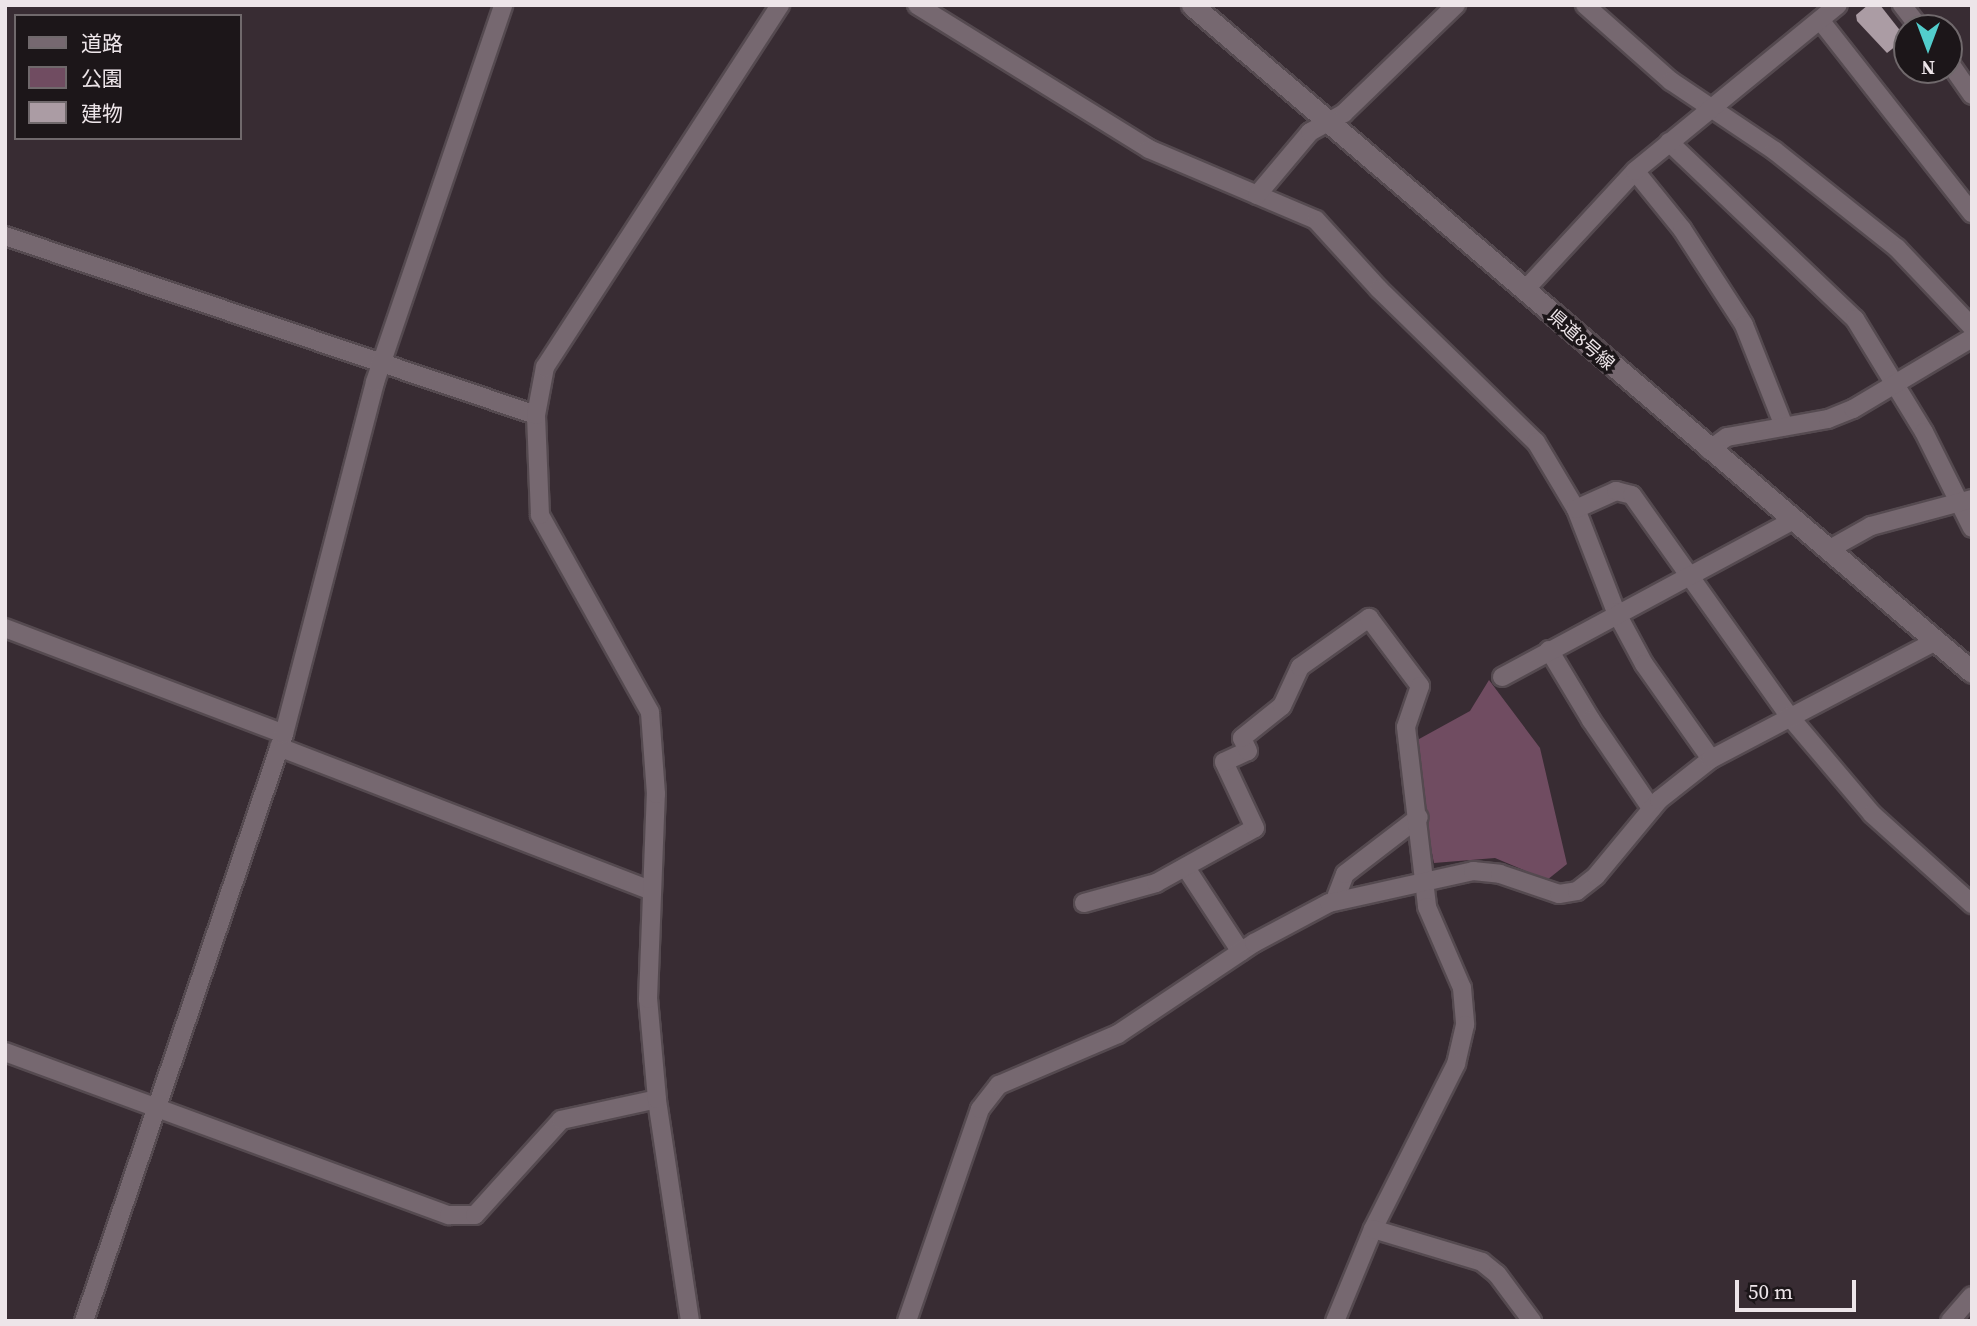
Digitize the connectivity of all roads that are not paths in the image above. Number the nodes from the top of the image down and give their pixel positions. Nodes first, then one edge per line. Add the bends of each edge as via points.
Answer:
1 (780, 5) edge
2 (917, 5) edge
3 (1192, 5) edge
4 (1457, 5) edge
5 (1585, 5) edge
6 (1838, 5) edge
7 (500, 6) edge
8 (1820, 20) junction
9 (1710, 107) junction
10 (1329, 125) junction
11 (1669, 142) junction
12 (1635, 171) junction
13 (1257, 195) junction
14 (1972, 213) edge
15 (5, 236) edge
16 (1524, 291) junction
17 (1972, 327) edge
18 (1972, 338) edge
19 (381, 364) junction
20 (1895, 385) junction
21 (536, 415) junction
22 (1784, 426) junction
23 (1709, 450) junction
24 (1966, 502) edge
25 (1576, 509) junction
26 (1793, 520) junction
27 (1972, 528) edge
28 (1828, 550) junction
29 (1688, 575) junction
30 (1616, 612) junction
31 (5, 628) edge
32 (1937, 641) junction
33 (1549, 650) junction
34 (1972, 671) edge
35 (1502, 677) dead end
36 (1789, 716) junction
37 (282, 741) junction
38 (1710, 759) junction
39 (1651, 808) junction
40 (1419, 817) junction
41 (1186, 868) junction
42 (1427, 879) junction
43 (650, 890) junction
44 (1335, 901) junction
45 (1084, 904) dead end
46 (1972, 904) edge
47 (1241, 952) junction
48 (5, 1052) edge
49 (657, 1099) junction
50 (158, 1108) junction
51 (1373, 1229) junction
52 (1972, 1296) edge
53 (84, 1321) edge
54 (690, 1321) edge
55 (907, 1321) edge
56 (1335, 1321) edge
57 (1532, 1321) edge
58 (1950, 1321) edge

1 - 21 street via 545,367
2 - 13 street via 1149,149
3 - 10 main road, 県道8号線
4 - 10 street
5 - 9 street via 1671,81
6 - 8 street
7 - 19 street
8 - 9 street
8 - 14 street
9 - 11 street
9 - 17 street via 1776,151 1897,248
10 - 13 street via 1310,132
10 - 16 main road, 県道8号線
11 - 12 street
11 - 20 street via 1734,209 1841,302
12 - 16 street
12 - 22 street via 1682,229 1744,325
13 - 25 street via 1316,220 1379,289 1536,442
15 - 19 street
16 - 23 main road, 県道8号線
18 - 20 street
19 - 21 street
19 - 37 street
20 - 22 street via 1828,419
20 - 24 street
21 - 43 street via 540,515 650,712 656,794
22 - 23 street via 1727,436
23 - 26 main road, 県道8号線
24 - 27 street
24 - 28 street via 1871,526
25 - 29 street via 1616,491 1628,492
25 - 30 street
26 - 28 main road, 県道8号線
26 - 29 street
28 - 32 main road, 県道8号線
29 - 30 street
29 - 36 street
30 - 33 street
30 - 38 street via 1654,682
31 - 37 street
32 - 34 main road, 県道8号線
32 - 36 street
33 - 35 street
33 - 39 street
36 - 38 street
36 - 46 street via 1872,814
37 - 43 street
37 - 50 street
38 - 39 street
39 - 42 street via 1596,876 1572,893 1553,893 1482,871
40 - 41 street via 1406,727 1420,686 1369,618 1300,667 1282,706 1242,738 1248,751 1224,762 1255,828
40 - 42 street
40 - 44 street via 1345,874
41 - 45 street via 1137,891
41 - 47 street
42 - 44 street
42 - 51 street via 1428,914 1462,988 1464,1035 1456,1064
43 - 49 street via 648,999
44 - 47 street via 1293,919
47 - 55 street via 1118,1034 1028,1071 992,1092 980,1108
48 - 50 street
49 - 50 street via 561,1120 475,1214 449,1214
49 - 54 street
50 - 53 street
51 - 56 street
51 - 57 street via 1490,1266
52 - 58 street

